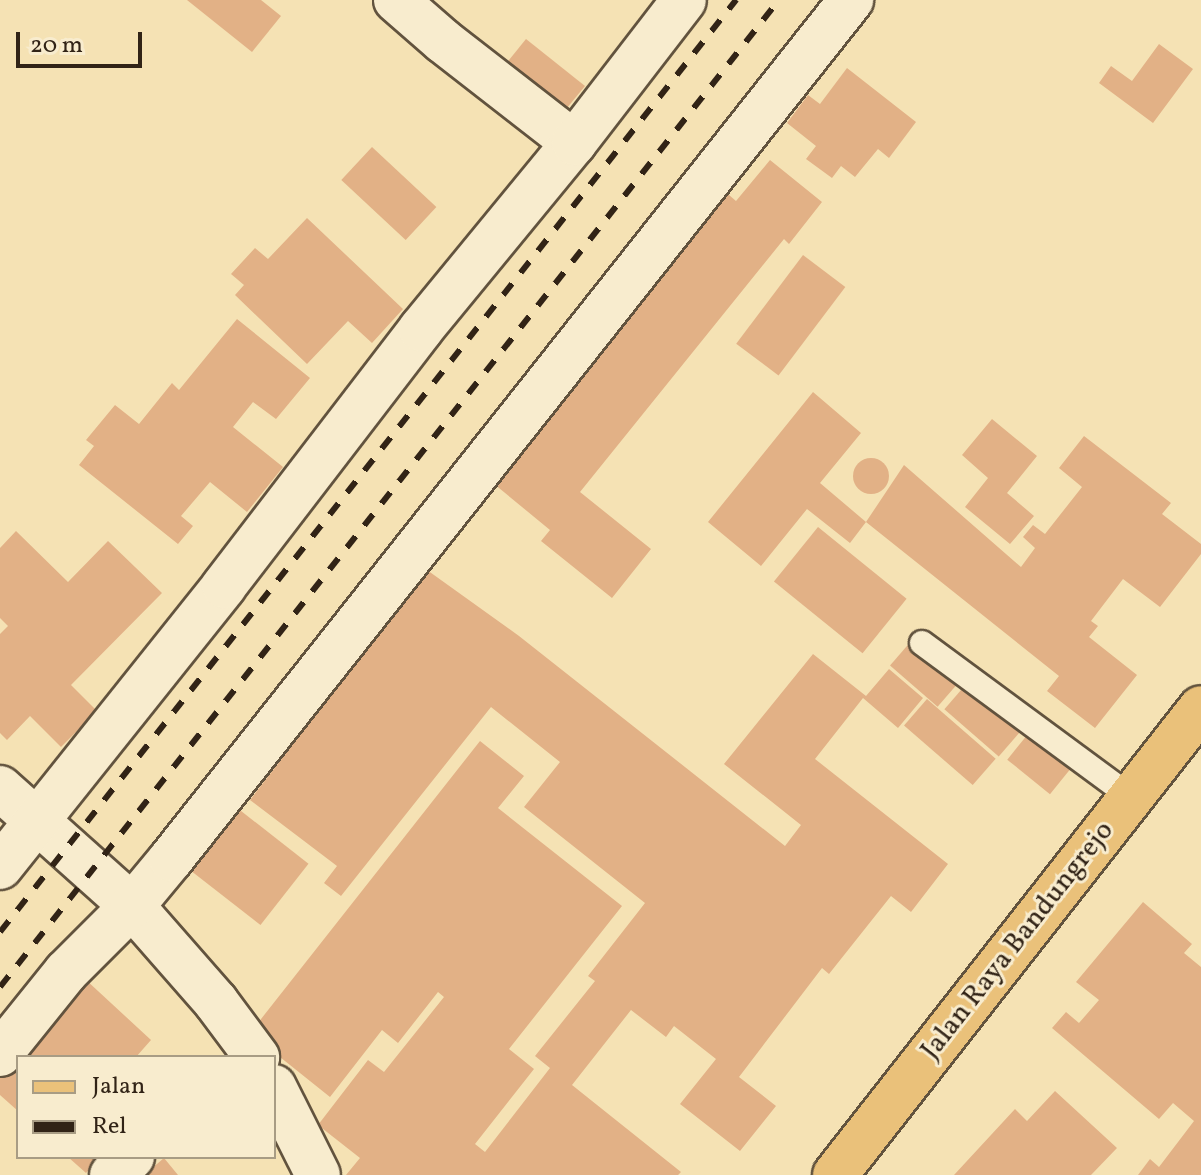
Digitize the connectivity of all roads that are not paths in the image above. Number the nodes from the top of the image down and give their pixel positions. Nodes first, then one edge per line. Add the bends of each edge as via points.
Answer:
1 (396, 0) edge
2 (684, 0) edge
3 (851, 0) edge
4 (574, 143) junction
5 (922, 643) dead end
6 (1201, 708) edge
7 (0, 788) edge
8 (1131, 797) junction
9 (36, 821) junction
10 (0, 867) edge
11 (132, 906) junction
12 (0, 1054) edge
13 (256, 1055) edge
14 (276, 1091) edge
15 (130, 1159) edge
16 (112, 1175) edge
17 (318, 1175) edge
18 (835, 1175) edge

1 - 4 street
2 - 4 street
3 - 11 street
4 - 9 street via 421,329
5 - 8 lane
6 - 8 main road, Jalan Raya Bandungrejo
7 - 9 street
8 - 18 main road, Jalan Raya Bandungrejo
9 - 10 street
9 - 11 street
11 - 12 street via 66,972
11 - 13 street
14 - 17 street
15 - 16 street

